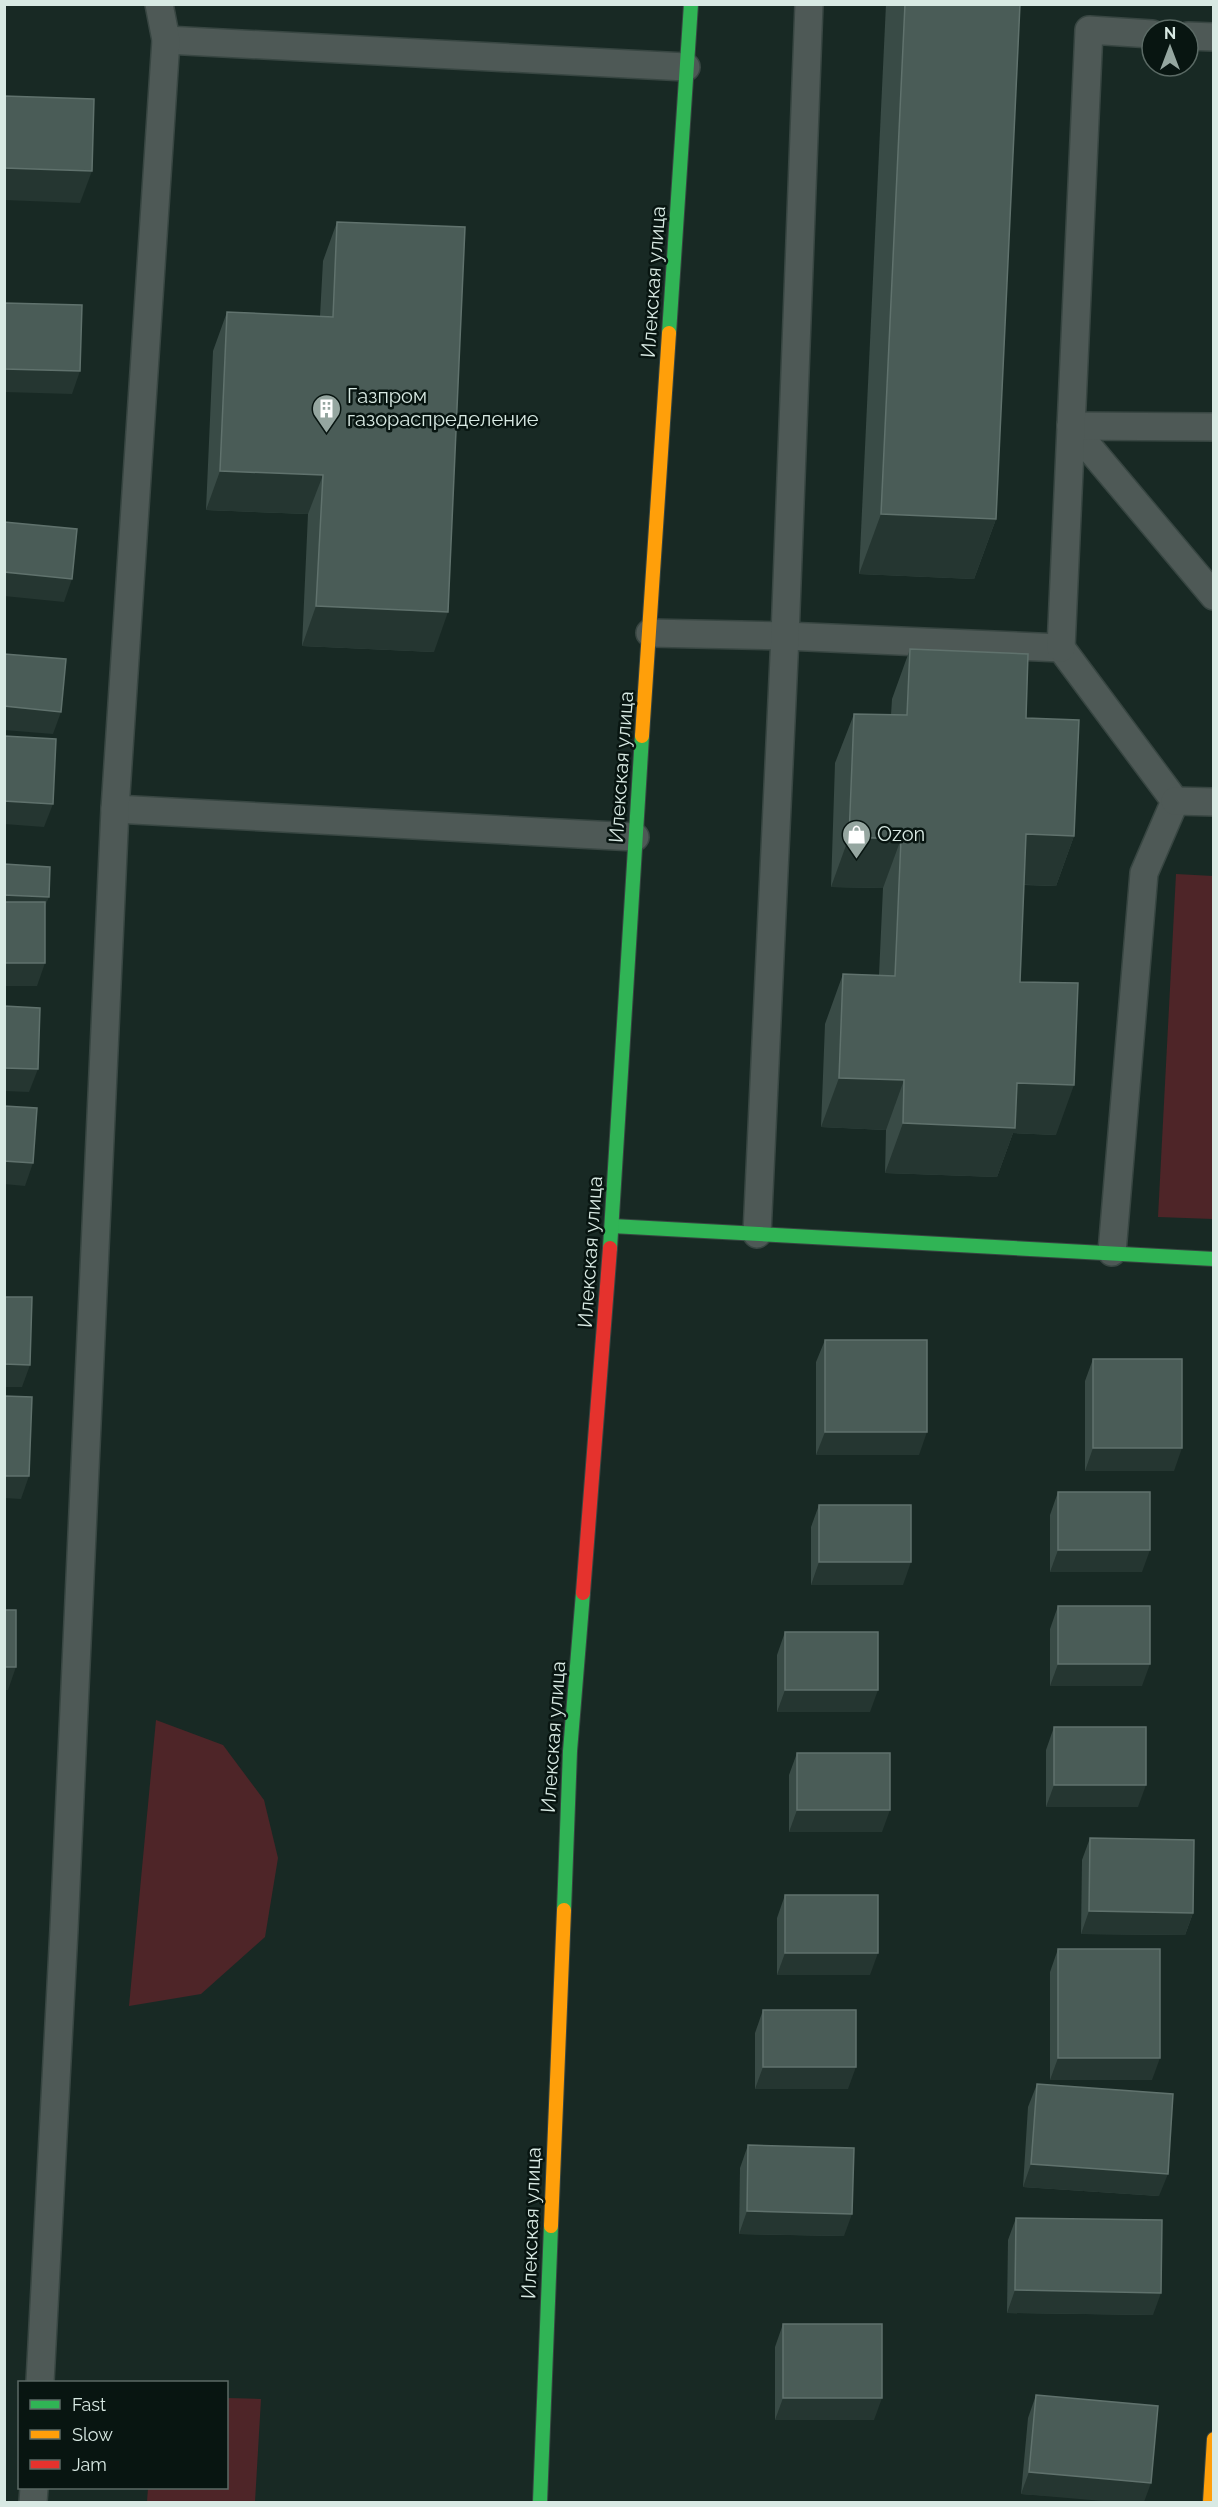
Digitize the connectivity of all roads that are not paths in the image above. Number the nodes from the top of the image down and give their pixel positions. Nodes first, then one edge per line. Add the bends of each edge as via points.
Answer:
1 (159, 4) edge
2 (691, 4) edge
3 (809, 4) edge
4 (1140, 33) edge
5 (166, 40) junction
6 (687, 67) junction
7 (1071, 426) junction
8 (1214, 428) edge
9 (1214, 596) edge
10 (650, 633) junction
11 (785, 636) junction
12 (1061, 648) junction
13 (1175, 801) junction
14 (1214, 802) edge
15 (115, 809) junction
16 (635, 837) junction
17 (612, 1226) junction
18 (757, 1234) junction
19 (1112, 1252) junction
20 (1214, 1259) edge
21 (39, 2381) edge
22 (1214, 2439) edge
23 (540, 2502) edge
24 (1210, 2502) edge

1 - 5 lane
2 - 6 street, Илекская улица
3 - 11 lane
4 - 7 lane via 1089,30
5 - 6 lane
5 - 15 lane
6 - 10 street, Илекская улица
7 - 8 lane
7 - 9 lane
7 - 12 lane
10 - 11 lane
10 - 16 street, Илекская улица
11 - 12 lane
11 - 18 lane
12 - 13 lane
13 - 14 lane
13 - 19 lane via 1144,873
15 - 16 lane
15 - 21 lane via 64,1929
16 - 17 street, Илекская улица
17 - 18 street
17 - 23 street, Илекская улица via 570,1751
18 - 19 street
19 - 20 street
22 - 24 street

